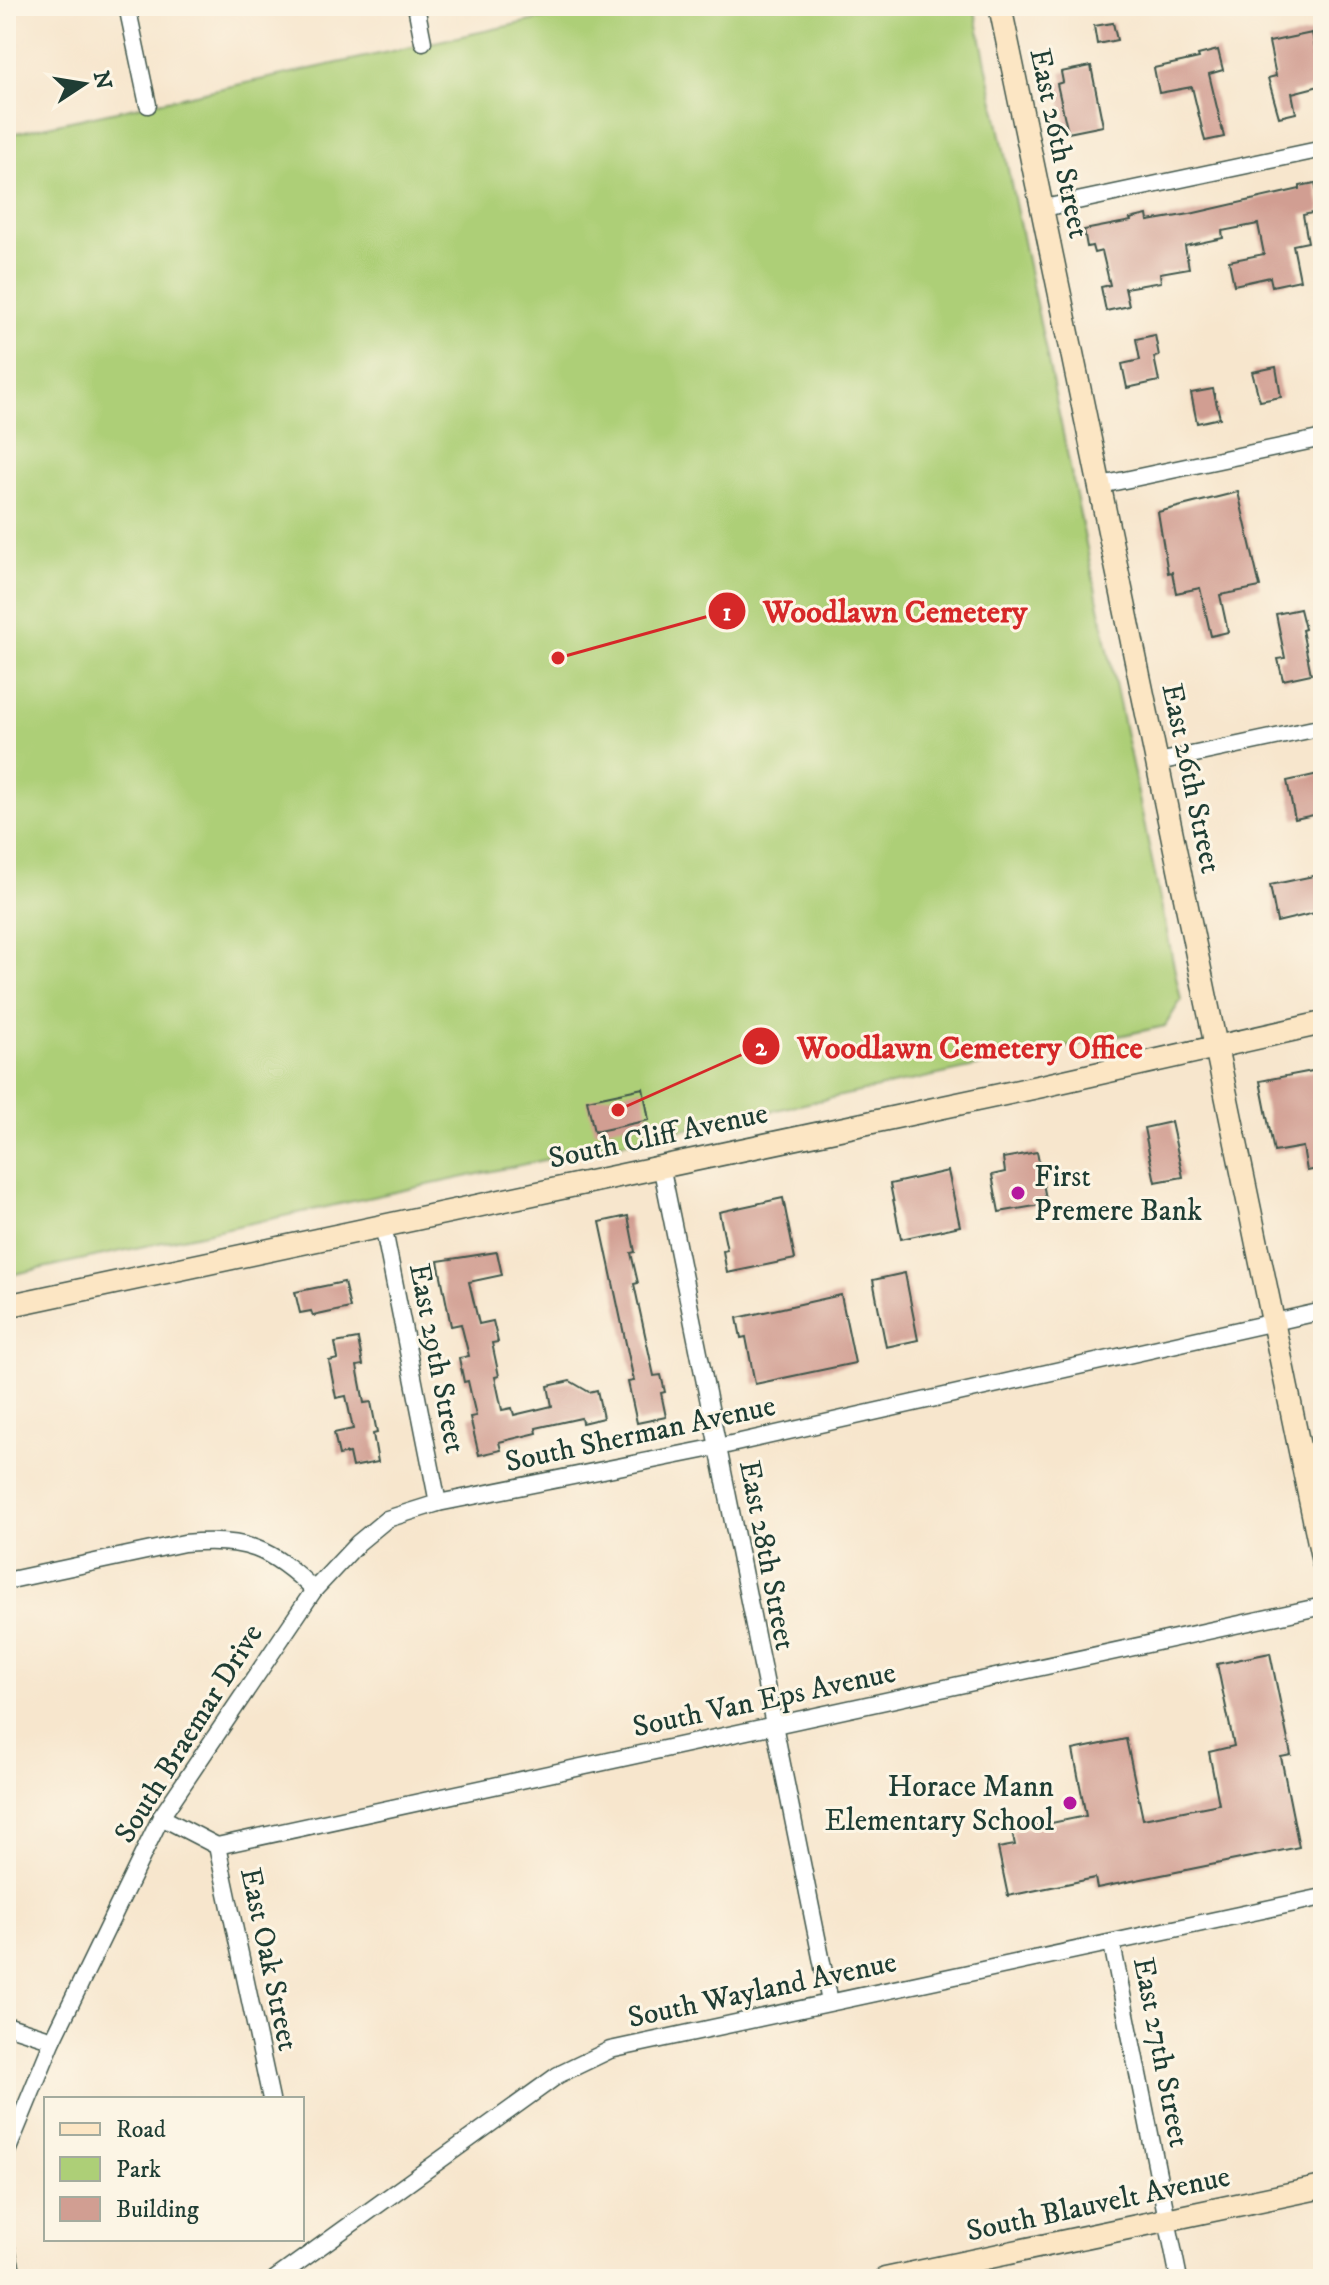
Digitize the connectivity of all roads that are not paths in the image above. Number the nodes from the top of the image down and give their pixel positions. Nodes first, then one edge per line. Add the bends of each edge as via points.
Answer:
1 (127, 6) edge
2 (416, 6) edge
3 (1000, 6) edge
4 (423, 42) dead end
5 (148, 105) dead end
6 (1323, 149) edge
7 (1044, 208) junction
8 (1323, 438) edge
9 (1101, 485) junction
10 (1323, 727) edge
11 (1158, 762) junction
12 (1323, 1023) edge
13 (1216, 1047) junction
14 (661, 1165) junction
15 (383, 1225) junction
16 (6, 1306) edge
17 (1323, 1311) edge
18 (1275, 1321) junction
19 (718, 1447) junction
20 (438, 1503) junction
21 (1323, 1562) edge
22 (6, 1581) edge
23 (314, 1590) junction
24 (1323, 1606) edge
25 (774, 1725) junction
26 (161, 1817) junction
27 (217, 1846) junction
28 (1323, 1897) edge
29 (1112, 1944) junction
30 (830, 2002) junction
31 (6, 2025) edge
32 (53, 2040) junction
33 (271, 2097) edge
34 (6, 2154) edge
35 (1323, 2187) edge
36 (1167, 2218) junction
37 (6, 2245) edge
38 (303, 2247) edge
39 (14, 2279) edge
40 (275, 2279) edge
41 (885, 2279) edge
42 (1179, 2279) edge

1 - 5 street
2 - 4 street
3 - 7 main road, East 26th Street
6 - 7 street
7 - 9 main road, East 26th Street
8 - 9 street
9 - 11 main road, East 26th Street
10 - 11 street
11 - 13 main road, East 26th Street
12 - 13 main road, South Cliff Avenue
13 - 14 main road, South Cliff Avenue
13 - 18 main road, East 26th Street
14 - 15 main road, South Cliff Avenue
14 - 19 street, East 28th Street
15 - 16 main road, South Cliff Avenue
15 - 20 street, East 29th Street
17 - 18 street, South Sherman Avenue
18 - 19 street, South Sherman Avenue
18 - 21 main road, East 26th Street
19 - 20 street, South Sherman Avenue
19 - 25 street, East 28th Street
20 - 23 street, South Sherman Avenue via 387,1519
22 - 23 street via 210,1541 265,1551
23 - 26 street, South Braemar Drive
24 - 25 street, South Van Eps Avenue
25 - 27 street, South Van Eps Avenue
25 - 30 street, East 28th Street
26 - 27 street, East Oak Street
26 - 32 street, South Braemar Drive
27 - 33 street, East Oak Street
28 - 29 street, South Wayland Avenue
29 - 30 street, South Wayland Avenue
29 - 36 street, East 27th Street
30 - 38 street, South Wayland Avenue via 610,2050 558,2075
31 - 32 street
32 - 34 street, South Braemar Drive
35 - 36 main road, South Blauvelt Avenue
36 - 41 main road, South Blauvelt Avenue
36 - 42 street, East 27th Street
37 - 39 street
38 - 40 street, South Wayland Avenue

